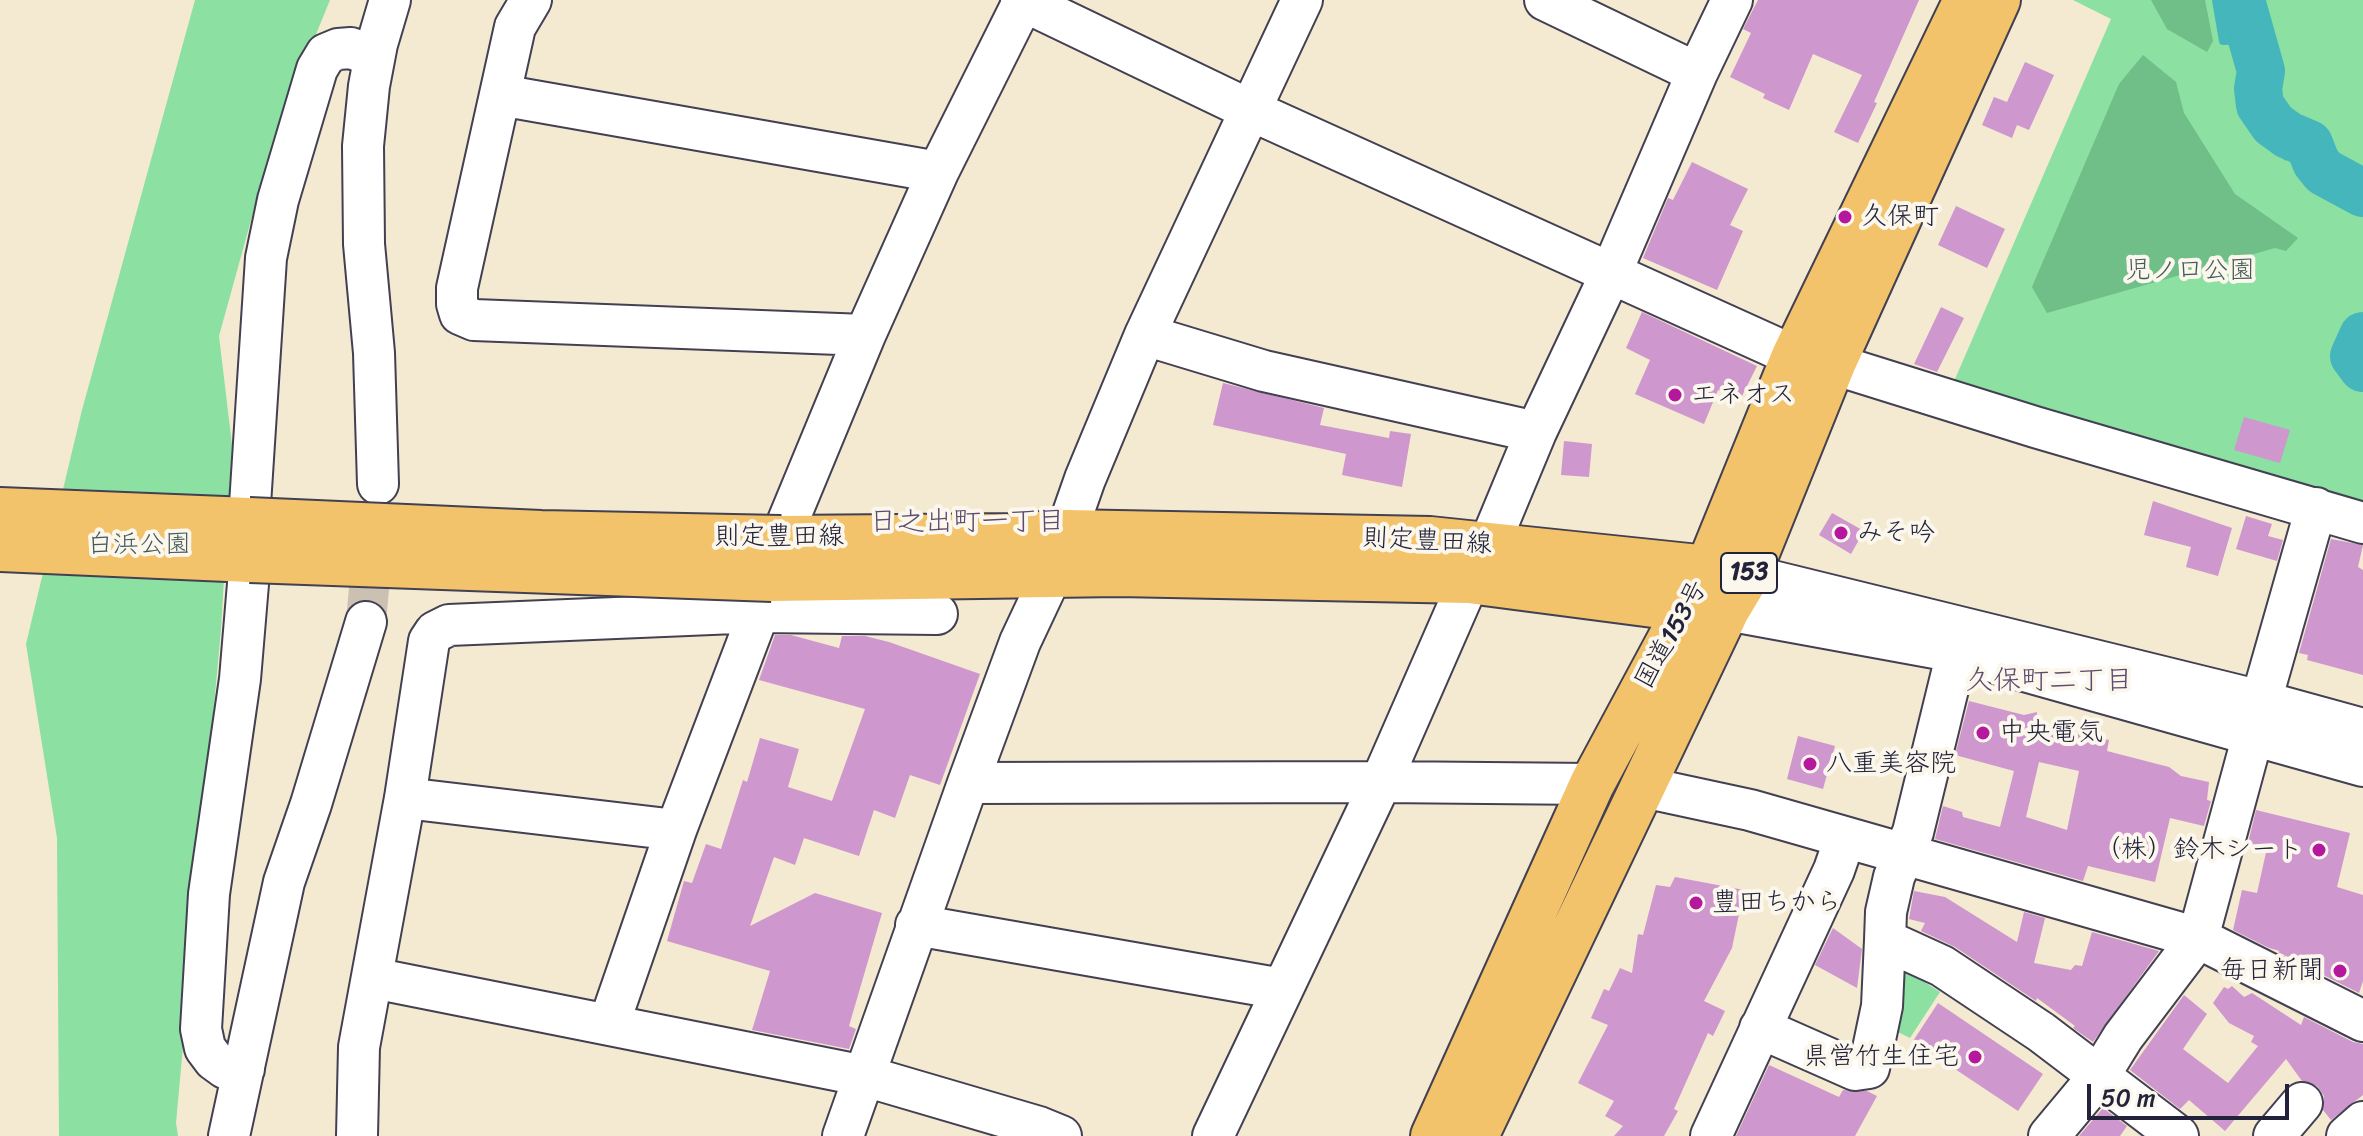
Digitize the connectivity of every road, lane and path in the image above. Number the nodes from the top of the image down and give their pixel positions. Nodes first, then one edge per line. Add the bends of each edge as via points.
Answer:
1 (390, 0) edge
2 (531, 0) edge
3 (1023, 0) edge
4 (1302, 0) edge
5 (1545, 0) edge
6 (1732, 0) edge
7 (1966, 0) edge
8 (1998, 0) edge
9 (374, 57) junction
10 (1697, 73) junction
11 (500, 95) junction
12 (1250, 110) junction
13 (938, 172) junction
14 (1611, 273) junction
15 (865, 335) junction
16 (1145, 335) junction
17 (1813, 360) junction
18 (1536, 432) junction
19 (378, 484) dead end
20 (2316, 508) junction
21 (0, 510) edge
22 (2363, 523) edge
23 (1066, 532) junction
24 (249, 540) junction
25 (0, 549) edge
26 (1479, 563) junction
27 (771, 576) junction
28 (1051, 576) junction
29 (1728, 584) junction
30 (1684, 609) junction
31 (937, 614) dead end
32 (366, 622) tunnel mouth
33 (1957, 652) junction
34 (2257, 718) junction
35 (2363, 729) edge
36 (2363, 766) edge
37 (1381, 782) junction
38 (968, 783) junction
39 (1592, 784) junction
40 (1643, 787) junction
41 (405, 798) junction
42 (676, 830) junction
43 (1845, 838) junction
44 (1904, 854) junction
45 (916, 925) junction
46 (2198, 938) junction
47 (1885, 940) junction
48 (373, 978) junction
49 (1282, 989) junction
50 (2363, 1021) edge
51 (609, 1024) junction
52 (1760, 1028) junction
53 (244, 1069) junction
54 (865, 1076) junction
55 (2099, 1076) junction
56 (2302, 1103) dead end
57 (2363, 1122) edge
58 (229, 1136) edge
59 (357, 1136) edge
60 (843, 1136) edge
61 (1061, 1136) edge
62 (1213, 1136) edge
63 (1433, 1136) edge
64 (1476, 1136) edge
65 (1711, 1136) edge
66 (2049, 1136) edge
67 (2178, 1136) edge
68 (2274, 1136) edge
69 (2347, 1136) edge

1 - 9 street
2 - 11 street via 515,27
3 - 12 street
3 - 13 street
4 - 12 street
5 - 10 street
6 - 10 street
7 - 17 main road, 国道153号 / 153
8 - 17 main road, 国道153号 / 153
9 - 19 street via 363,146
9 - 24 street via 351,48 326,54 278,200 266,258
10 - 14 street
11 - 13 street
11 - 15 street via 457,288 460,314 474,320
12 - 14 street
12 - 16 street
13 - 15 street
14 - 17 street
14 - 18 street
15 - 27 street
16 - 18 street via 1264,371
16 - 23 street
17 - 20 street
17 - 29 main road, 国道153号 / 153
18 - 26 street
20 - 22 street
20 - 34 street
21 - 24 main road, 則定豊田線
23 - 26 main road, 則定豊田線 via 1430,539
23 - 27 main road, 則定豊田線
23 - 28 street
24 - 25 main road, 則定豊田線
24 - 27 main road, 則定豊田線, bridge
24 - 53 street via 240,679 209,894 201,1029 214,1060 225,1068
26 - 28 main road, 則定豊田線
26 - 29 main road, 則定豊田線
26 - 30 main road, 則定豊田線
26 - 37 street
27 - 28 main road, 則定豊田線
27 - 31 street
27 - 41 street via 449,625 435,632 429,641
27 - 42 street
28 - 38 street via 1020,642
29 - 30 main road, 則定豊田線
29 - 33 street
29 - 34 street
29 - 40 main road, 国道153号 / 153
30 - 39 main road, 国道153号
32 - 53 street via 284,882
33 - 34 street
33 - 44 street
34 - 35 street
34 - 36 street
34 - 46 street
37 - 38 street
37 - 39 street
37 - 49 street
38 - 45 street
39 - 63 main road, 国道153号
40 - 43 street
40 - 64 main road, 国道153号 / 153
41 - 42 street
41 - 48 street
42 - 51 street
43 - 44 street
43 - 52 street
44 - 46 street
44 - 47 street via 1891,889
45 - 49 street
45 - 54 street
46 - 50 street
46 - 55 street
47 - 52 street via 1882,1006 1869,1068 1855,1070
47 - 55 street via 1942,966
48 - 51 street
48 - 59 street via 359,1047
49 - 62 street
51 - 54 street
52 - 65 street
53 - 58 street
54 - 60 street
54 - 61 street
55 - 66 street
55 - 67 street
56 - 68 street
57 - 69 street

